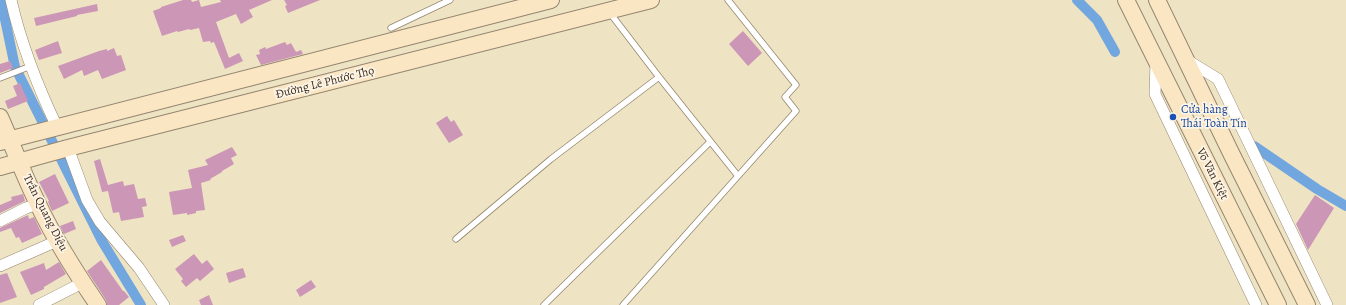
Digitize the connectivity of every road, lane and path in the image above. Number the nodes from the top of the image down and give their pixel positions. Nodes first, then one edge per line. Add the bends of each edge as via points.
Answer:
1 (11, 0) edge
2 (450, 0) edge
3 (551, 0) edge
4 (651, 0) edge
5 (728, 0) edge
6 (1159, 1) edge
7 (1126, 3) edge
8 (608, 10) junction
9 (392, 28) dead end
10 (1186, 60) junction
11 (1156, 62) junction
12 (32, 66) junction
13 (659, 77) junction
14 (0, 78) edge
15 (0, 117) edge
16 (56, 128) junction
17 (5, 141) edge
18 (710, 142) junction
19 (60, 151) junction
20 (19, 162) junction
21 (0, 167) edge
22 (738, 176) junction
23 (38, 204) junction
24 (0, 221) edge
25 (456, 239) dead end
26 (57, 241) junction
27 (0, 266) edge
28 (82, 283) junction
29 (39, 305) edge
30 (98, 305) edge
31 (164, 305) edge
32 (544, 305) edge
33 (623, 305) edge
34 (1256, 305) edge
35 (1278, 305) edge
36 (1307, 305) edge
37 (1327, 305) edge

1 - 12 street
2 - 9 lane
3 - 16 street, Đường Lê Phước Thọ
4 - 8 street, Đường Lê Phước Thọ
5 - 22 lane via 796,85 785,97 796,111
6 - 10 street
7 - 11 street, Võ Văn Kiệt
8 - 13 lane
8 - 19 street, Đường Lê Phước Thọ
10 - 36 street
10 - 37 street via 1218,79
11 - 34 street via 1155,94
11 - 35 street, Võ Văn Kiệt
12 - 14 lane
12 - 16 street
13 - 18 lane
13 - 25 lane via 551,159
15 - 17 street, Trần Quang Diệu
16 - 17 street, Đường Lê Phước Thọ
17 - 20 street, Trần Quang Diệu
18 - 22 lane
18 - 32 lane
19 - 20 street, Đường Lê Phước Thọ
19 - 31 street via 100,222 139,268
20 - 21 street, Đường Lê Phước Thọ
20 - 23 street, Trần Quang Diệu
22 - 33 lane
23 - 24 street
23 - 26 street, Trần Quang Diệu
26 - 27 street
26 - 28 street, Trần Quang Diệu
28 - 29 street
28 - 30 street, Trần Quang Diệu

